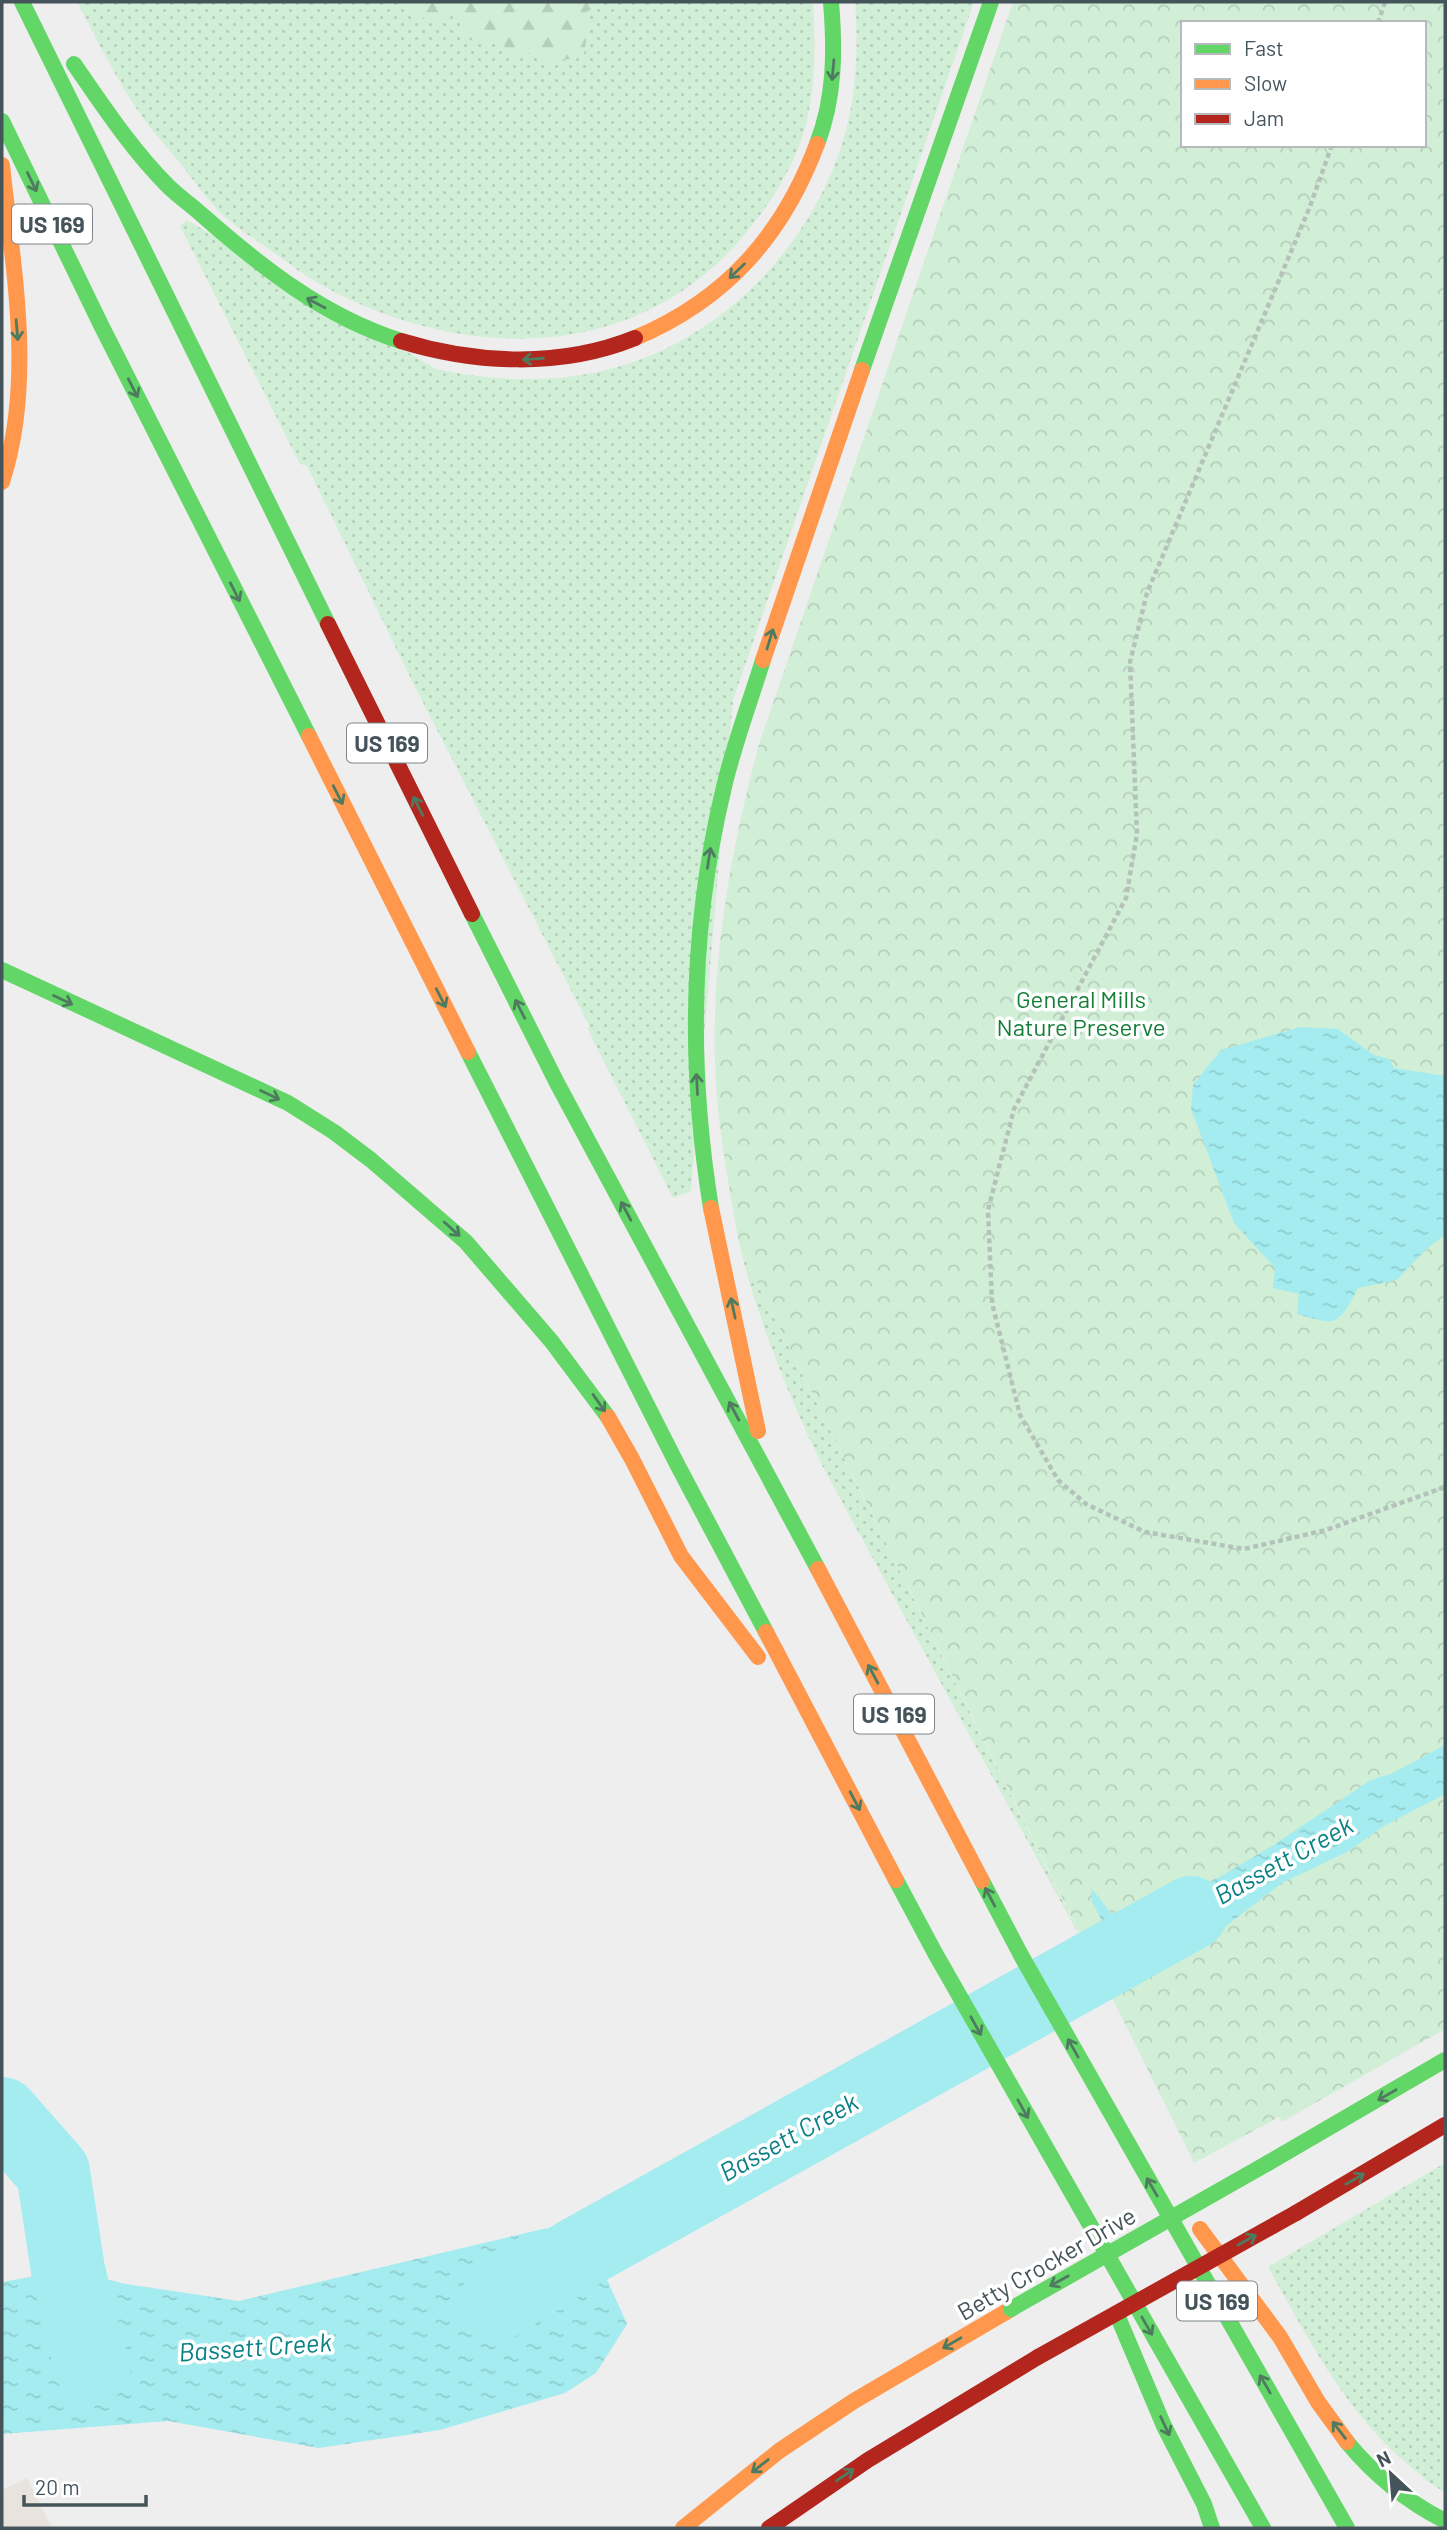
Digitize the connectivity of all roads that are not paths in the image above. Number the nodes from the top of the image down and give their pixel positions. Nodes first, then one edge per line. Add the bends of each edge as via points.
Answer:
1 (831, 2) edge
2 (991, 2) edge
3 (24, 4) edge
4 (2, 121) edge
5 (2, 165) edge
6 (2, 482) edge
7 (2, 970) edge
8 (766, 1471) junction
9 (823, 1740) junction
10 (1445, 2060) edge
11 (1087, 2075) junction
12 (1445, 2125) edge
13 (1052, 2161) junction
14 (1100, 2274) dead end
15 (1111, 2299) dead end
16 (1445, 2521) edge
17 (683, 2528) edge
18 (769, 2528) edge
19 (1212, 2528) edge
20 (1264, 2528) edge
21 (1347, 2528) edge

1 -> 3 main road via 834,68 820,136 794,196 751,257 695,307 661,326 593,350 513,360 471,358 389,337 305,297 265,269 168,186
8 -> 2 main road via 711,1206 698,1111 696,958 710,853 728,772 786,589
8 -> 3 main road, US 169 via 557,1083
4 -> 9 main road, US 169 via 678,1466
5 -> 6 main road via 19,391 14,438
7 -> 9 main road via 288,1103 362,1153 466,1242 601,1405 681,1556
11 -> 8 main road, US 169
9 -> 13 main road, US 169
10 -> 17 main road, Betty Crocker Drive, bridge via 888,2380 779,2451
16 -> 11 main road via 1383,2480 1353,2448 1325,2412 1281,2339
21 -> 11 main road, US 169
18 -> 12 main road, bridge via 921,2426
13 - 14 main road
13 -> 20 main road, US 169
15 -> 19 main road

